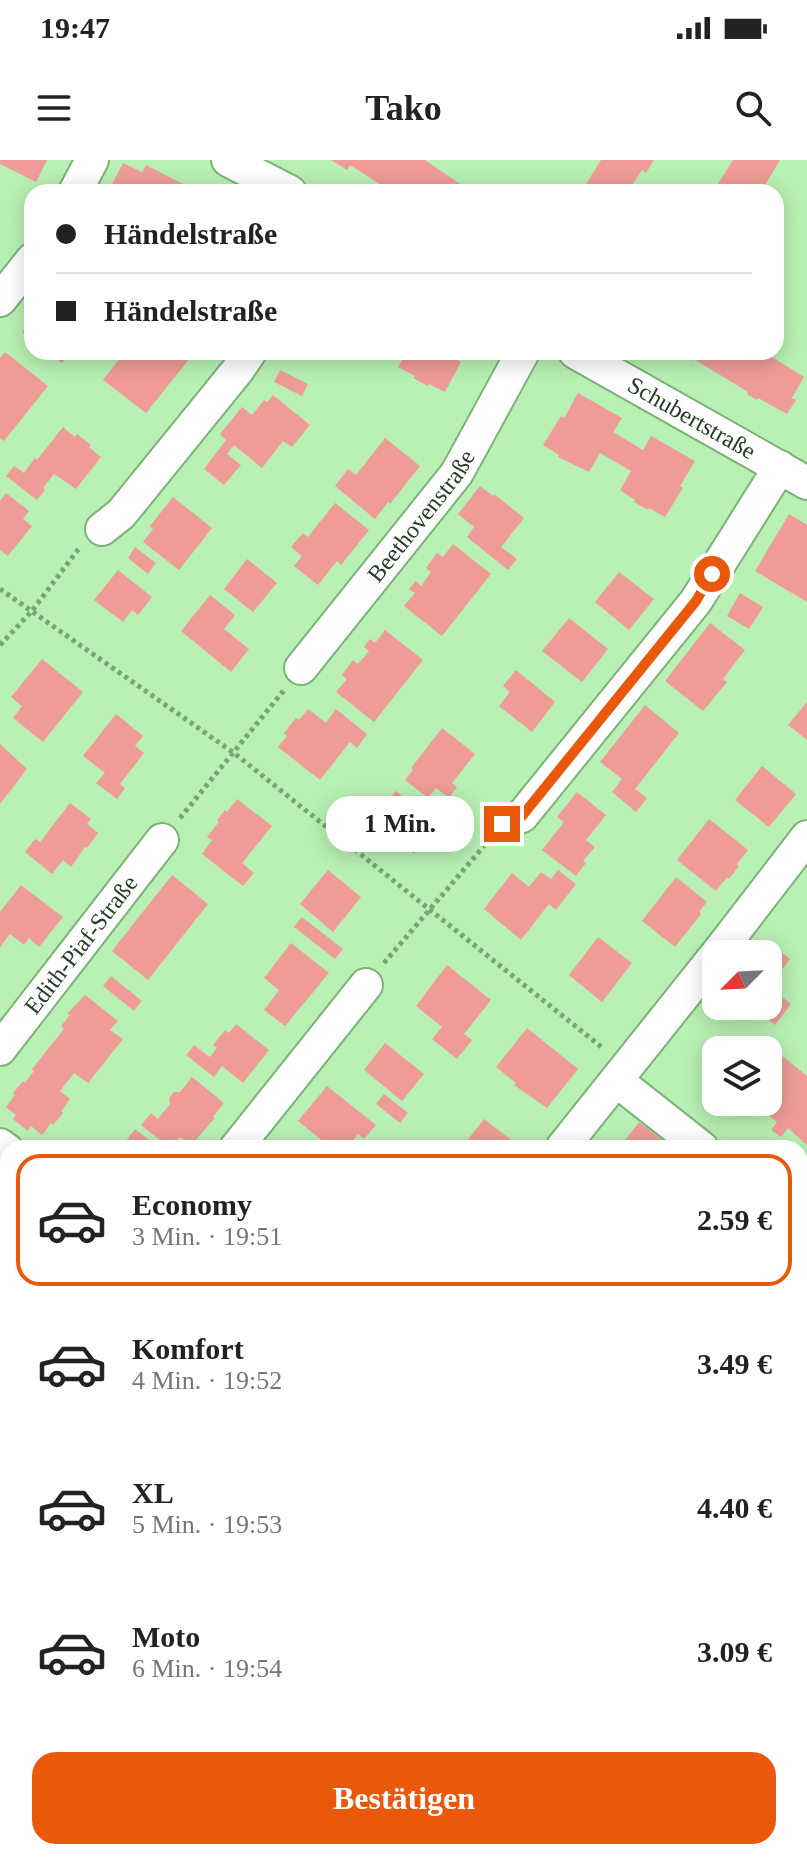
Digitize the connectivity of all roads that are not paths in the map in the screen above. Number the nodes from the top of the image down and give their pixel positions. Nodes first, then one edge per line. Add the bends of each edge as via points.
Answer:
1 (92, 160) edge
2 (228, 160) edge
3 (79, 184) edge
4 (274, 184) edge
5 (24, 270) edge
6 (0, 300) edge
7 (245, 360) edge
8 (519, 360) edge
9 (589, 360) edge
10 (780, 467) junction
11 (807, 483) edge
12 (102, 529) road end
13 (301, 668) road end
14 (502, 824) road end
15 (807, 837) edge
16 (162, 840) road end
17 (727, 940) edge
18 (702, 972) edge
19 (366, 985) road end
20 (0, 1049) edge
21 (622, 1074) junction
22 (242, 1140) edge
23 (568, 1140) edge
24 (693, 1140) edge

1 - 3 street
2 - 4 street
5 - 6 street
7 - 12 street via 121,514
8 - 13 street, Beethovenstraße via 457,473
9 - 10 street, Schubertstraße
10 - 11 street, Schubertstraße
10 - 14 street via 696,601 522,816
15 - 17 street
16 - 20 street, Edith-Piaf-Straße
18 - 21 street
19 - 22 street
21 - 23 street
21 - 24 street

